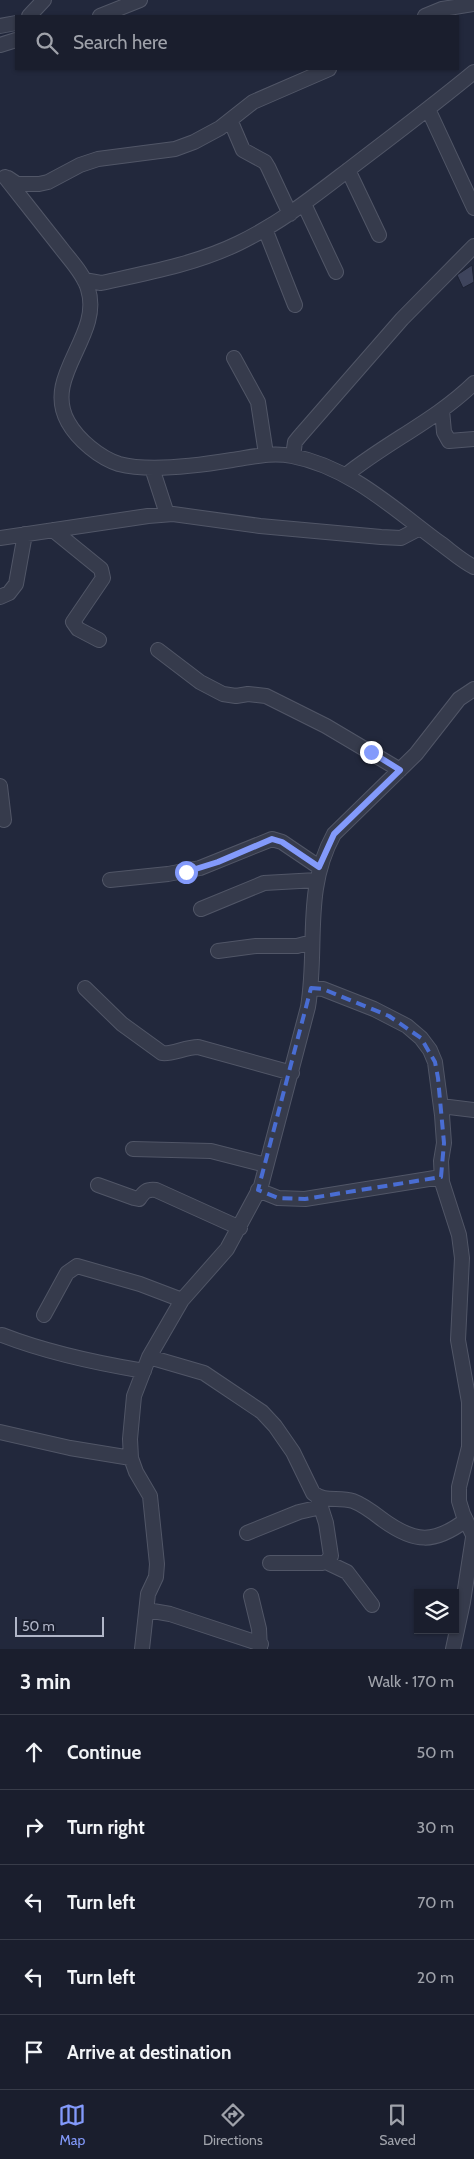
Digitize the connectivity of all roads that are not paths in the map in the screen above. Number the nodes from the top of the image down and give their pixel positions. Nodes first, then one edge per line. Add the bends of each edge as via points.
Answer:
1 (44, 0) edge
2 (140, 0) edge
3 (474, 4) edge
4 (30, 15) edge
5 (102, 15) edge
6 (427, 15) edge
7 (15, 23) edge
8 (0, 26) edge
9 (15, 40) edge
10 (0, 44) edge
11 (327, 70) edge
12 (474, 72) edge
13 (428, 110) junction
14 (231, 122) junction
15 (348, 170) junction
16 (3, 177) edge
17 (304, 204) junction
18 (474, 208) edge
19 (290, 214) junction
20 (265, 229) junction
21 (379, 235) dead end
22 (474, 246) edge
23 (336, 272) dead end
24 (84, 280) junction
25 (295, 305) dead end
26 (234, 358) dead end
27 (474, 383) edge
28 (442, 410) junction
29 (474, 439) edge
30 (266, 454) junction
31 (293, 456) junction
32 (152, 468) junction
33 (346, 475) junction
34 (167, 514) junction
35 (420, 528) junction
36 (53, 530) junction
37 (24, 534) junction
38 (0, 538) edge
39 (474, 567) edge
40 (0, 597) edge
41 (99, 640) dead end
42 (158, 650) dead end
43 (474, 689) edge
44 (400, 770) junction
45 (0, 786) edge
46 (4, 820) dead end
47 (318, 874) junction
48 (110, 880) dead end
49 (201, 909) dead end
50 (312, 942) junction
51 (218, 951) dead end
52 (85, 988) dead end
53 (311, 988) junction
54 (292, 1073) junction
55 (441, 1106) junction
56 (474, 1110) edge
57 (133, 1149) dead end
58 (266, 1165) junction
59 (442, 1177) junction
60 (98, 1185) dead end
61 (258, 1190) junction
62 (240, 1228) junction
63 (182, 1300) junction
64 (44, 1315) dead end
65 (2, 1335) dead end
66 (150, 1357) junction
67 (144, 1371) junction
68 (0, 1432) edge
69 (131, 1458) junction
70 (320, 1502) junction
71 (471, 1529) edge
72 (247, 1534) dead end
73 (326, 1562) junction
74 (270, 1563) dead end
75 (471, 1575) edge
76 (251, 1596) dead end
77 (372, 1605) dead end
78 (147, 1610) junction
79 (260, 1646) edge
80 (142, 1649) edge
81 (453, 1649) edge

1 - 4 street
2 - 5 street
3 - 6 street
7 - 8 street
9 - 10 street
11 - 14 street via 253,102
12 - 13 street
13 - 15 street
13 - 18 street
14 - 16 street via 176,149 98,159 48,182 20,185
14 - 19 street via 243,150 265,162
15 - 17 street
15 - 21 street
16 - 24 street
17 - 19 street
17 - 23 street
19 - 20 street
20 - 24 street via 199,258 101,283
20 - 25 street
22 - 31 street via 402,320 305,430 295,442
24 - 32 street via 91,310 61,389 68,422 98,454 119,464
26 - 30 street via 258,402
27 - 28 street
28 - 29 street via 444,432 449,441
28 - 33 street via 365,458
30 - 31 street
30 - 32 street
31 - 33 street
32 - 34 street
33 - 35 street
34 - 35 street via 381,537 401,538
34 - 36 street
35 - 39 street
36 - 37 street
36 - 41 street via 101,569 103,578 73,622 78,629
37 - 38 street
37 - 40 street via 16,584
42 - 44 street via 200,682 223,694 266,696 326,726
43 - 44 street via 444,716
44 - 47 street via 334,834
45 - 46 street
47 - 48 street via 282,842 272,839 200,868
47 - 49 street via 264,883
47 - 50 street
50 - 51 street via 297,946 256,946
50 - 53 street
52 - 54 street via 122,1024 162,1053 186,1047 210,1048
53 - 54 street
53 - 55 street via 323,989 374,1010 415,1031 435,1062
54 - 58 street
55 - 56 street
55 - 59 street
57 - 58 street via 211,1151
58 - 61 street
59 - 61 street via 305,1199 278,1198
59 - 71 street via 459,1235 462,1258 458,1340 470,1422 459,1501
60 - 62 street via 139,1199 145,1191 156,1190
61 - 62 street
62 - 63 street via 227,1249
63 - 64 street via 77,1266 67,1273
63 - 66 street
65 - 67 street via 30,1346 101,1364
66 - 67 street
66 - 70 street via 204,1373 262,1412 293,1452
67 - 69 street via 134,1396
68 - 69 street
69 - 78 street via 153,1508 157,1564
70 - 71 street via 353,1501 410,1536 423,1538
70 - 72 street
70 - 73 street via 331,1556
71 - 75 street
73 - 74 street
73 - 77 street via 347,1572
75 - 81 street
76 - 79 street
78 - 79 street via 170,1614
78 - 80 street

